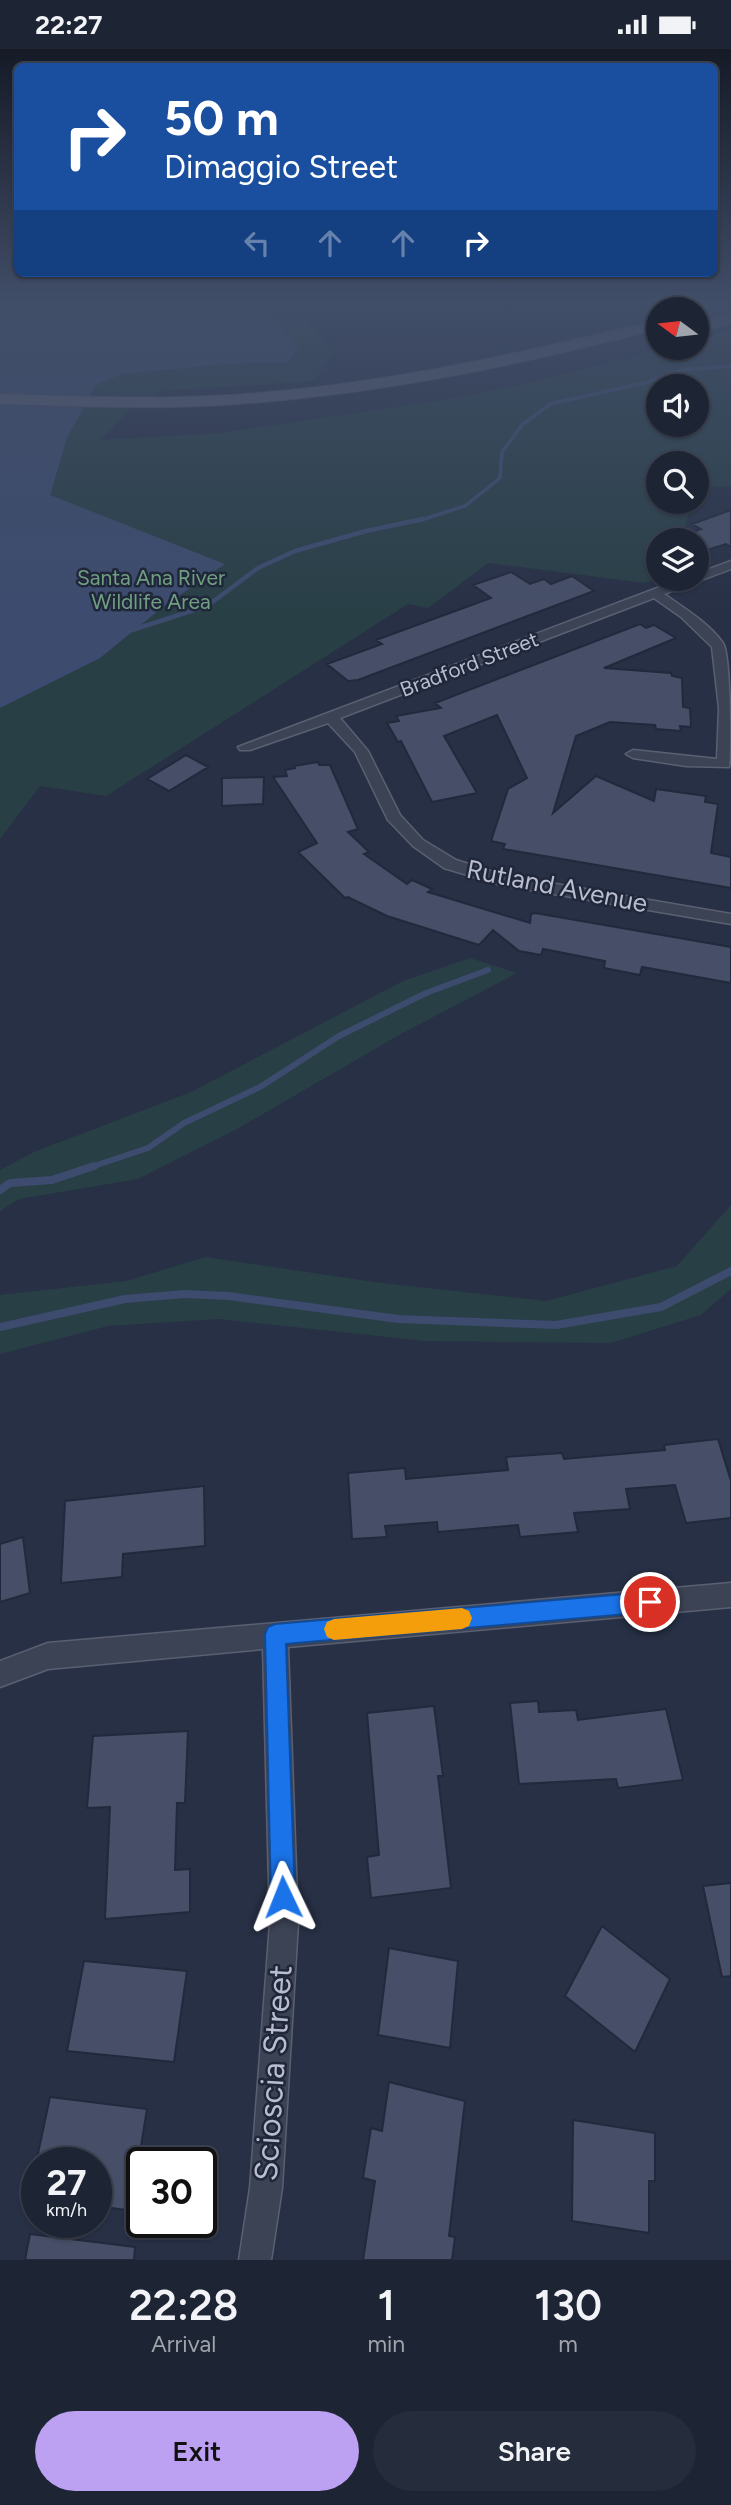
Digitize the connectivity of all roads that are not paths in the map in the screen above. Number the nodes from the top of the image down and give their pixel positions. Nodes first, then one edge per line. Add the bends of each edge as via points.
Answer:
1 (108, 406) edge
2 (177, 406) edge
3 (231, 406) edge
4 (151, 409) junction
5 (15, 417) dead end
6 (731, 565) edge
7 (709, 574) edge
8 (664, 591) edge
9 (656, 594) junction
10 (331, 717) junction
11 (245, 747) dead end
12 (633, 754) dead end
13 (731, 919) edge
14 (731, 1595) edge
15 (275, 1634) junction
16 (0, 1674) edge
17 (255, 2260) edge

1 - 4 main road
2 - 4 main road
3 - 4 main road
4 - 5 main road
6 - 7 street, Bradford Street
8 - 9 street, Bradford Street
9 - 10 street, Bradford Street
9 - 12 street via 718,646 726,708 724,764
10 - 11 street, Bradford Street
10 - 13 street, Rutland Avenue via 361,751 393,817 418,843 450,864 501,880
14 - 15 street
15 - 16 street via 48,1656
15 - 17 street, Scioscia Street via 284,1923 266,2188

